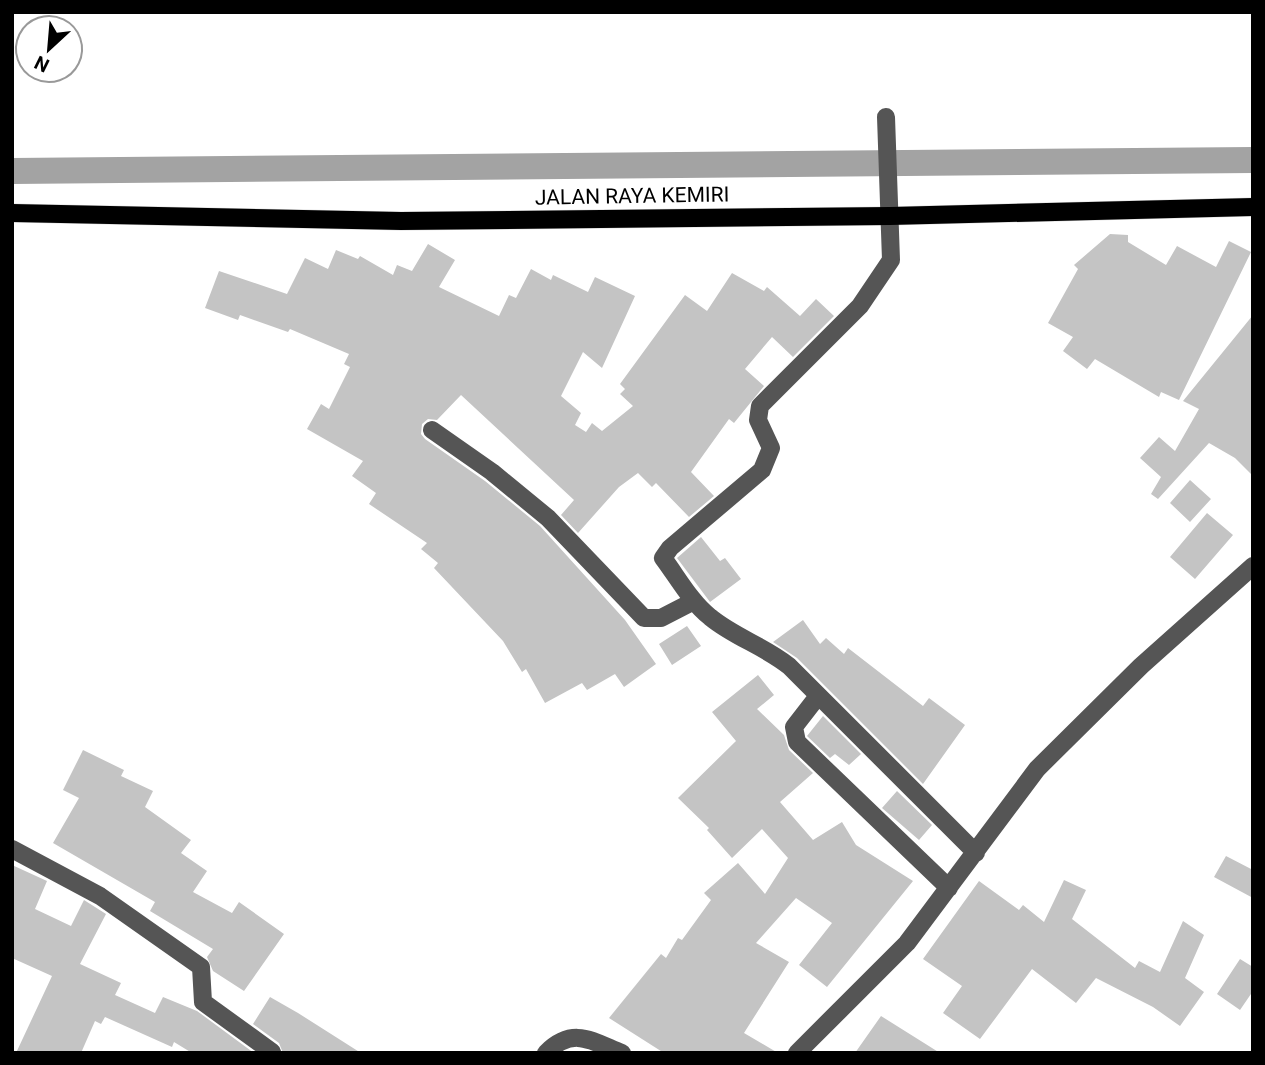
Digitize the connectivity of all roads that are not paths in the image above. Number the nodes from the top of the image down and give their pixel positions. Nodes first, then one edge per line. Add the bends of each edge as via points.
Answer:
1 (886, 117) dead end
2 (1253, 207) edge
3 (12, 213) edge
4 (890, 216) junction
5 (432, 430) dead end
6 (1253, 565) edge
7 (694, 601) junction
8 (818, 696) junction
9 (12, 849) edge
10 (976, 853) junction
11 (949, 888) junction
12 (272, 1052) edge
13 (546, 1053) edge
14 (622, 1053) edge
15 (797, 1053) edge

1 - 4 street
2 - 4 main road, JALAN RAYA KEMIRI
3 - 4 main road, JALAN RAYA KEMIRI via 401,221
4 - 7 street via 891,260 860,306 760,406 758,420 771,448 762,470 663,558
5 - 7 street via 548,519 644,618 661,618
6 - 10 street via 1037,769
7 - 8 street via 713,620 766,648
8 - 10 street
8 - 11 street via 794,727 797,742
9 - 12 street via 100,896 201,967 203,1002
10 - 11 street
11 - 15 street via 907,943
13 - 14 street via 559,1042 576,1037

